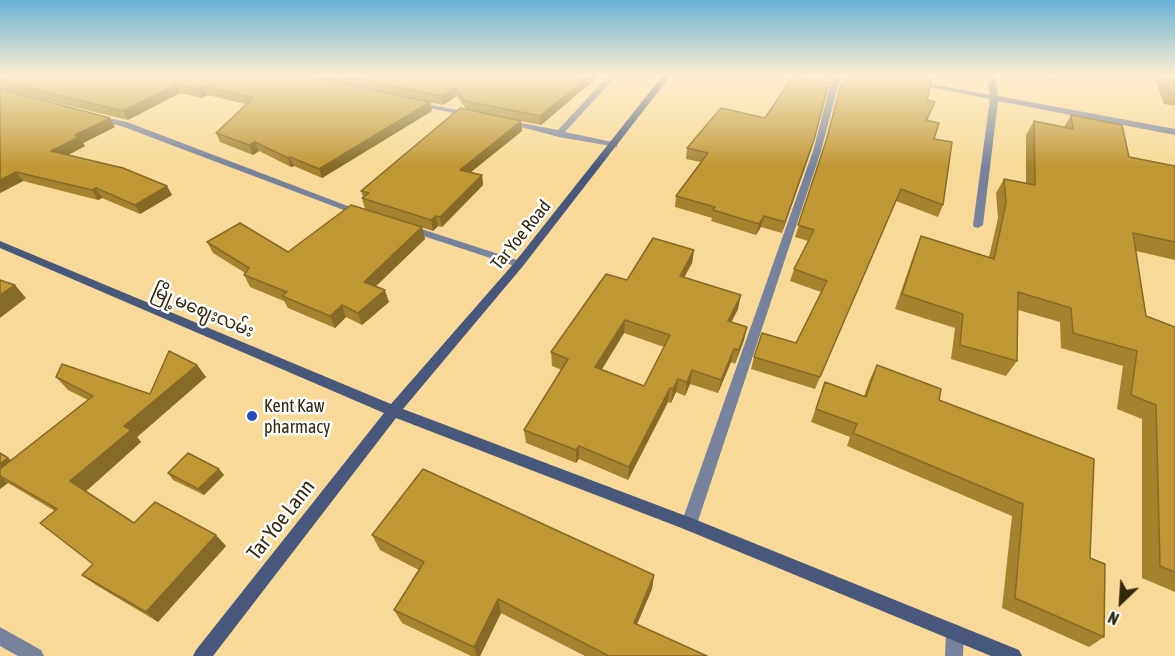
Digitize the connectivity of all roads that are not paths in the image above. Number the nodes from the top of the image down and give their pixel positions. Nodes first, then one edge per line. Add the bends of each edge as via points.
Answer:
1 (430, 106) edge
2 (585, 106) edge
3 (644, 106) edge
4 (829, 106) edge
5 (993, 106) edge
6 (1030, 106) edge
7 (80, 113) edge
8 (478, 116) edge
9 (501, 121) edge
10 (1175, 132) edge
11 (559, 134) junction
12 (614, 145) junction
13 (368, 215) edge
14 (978, 225) dead end
15 (401, 226) edge
16 (0, 244) edge
17 (519, 264) junction
18 (393, 411) junction
19 (689, 524) junction
20 (956, 633) junction
21 (0, 636) edge
22 (35, 656) edge
23 (202, 656) edge
24 (954, 656) edge
25 (1013, 656) edge

1 - 8 street
2 - 11 street
3 - 12 main road, Tar Yoe Road
4 - 19 street via 817,151
5 - 14 street
6 - 10 street
7 - 13 street via 124,124
9 - 11 street
11 - 12 street
12 - 17 main road, Tar Yoe Road
15 - 17 street
16 - 18 main road, မြို့မဈေးလမ်း
17 - 18 main road, Tar Yoe Road
18 - 19 main road, မြို့မဈေးလမ်း
18 - 23 main road, Tar Yoe Lann
19 - 20 main road, မြို့မဈေးလမ်း
20 - 24 street
20 - 25 main road, မြို့မဈေးလမ်း
21 - 22 street

